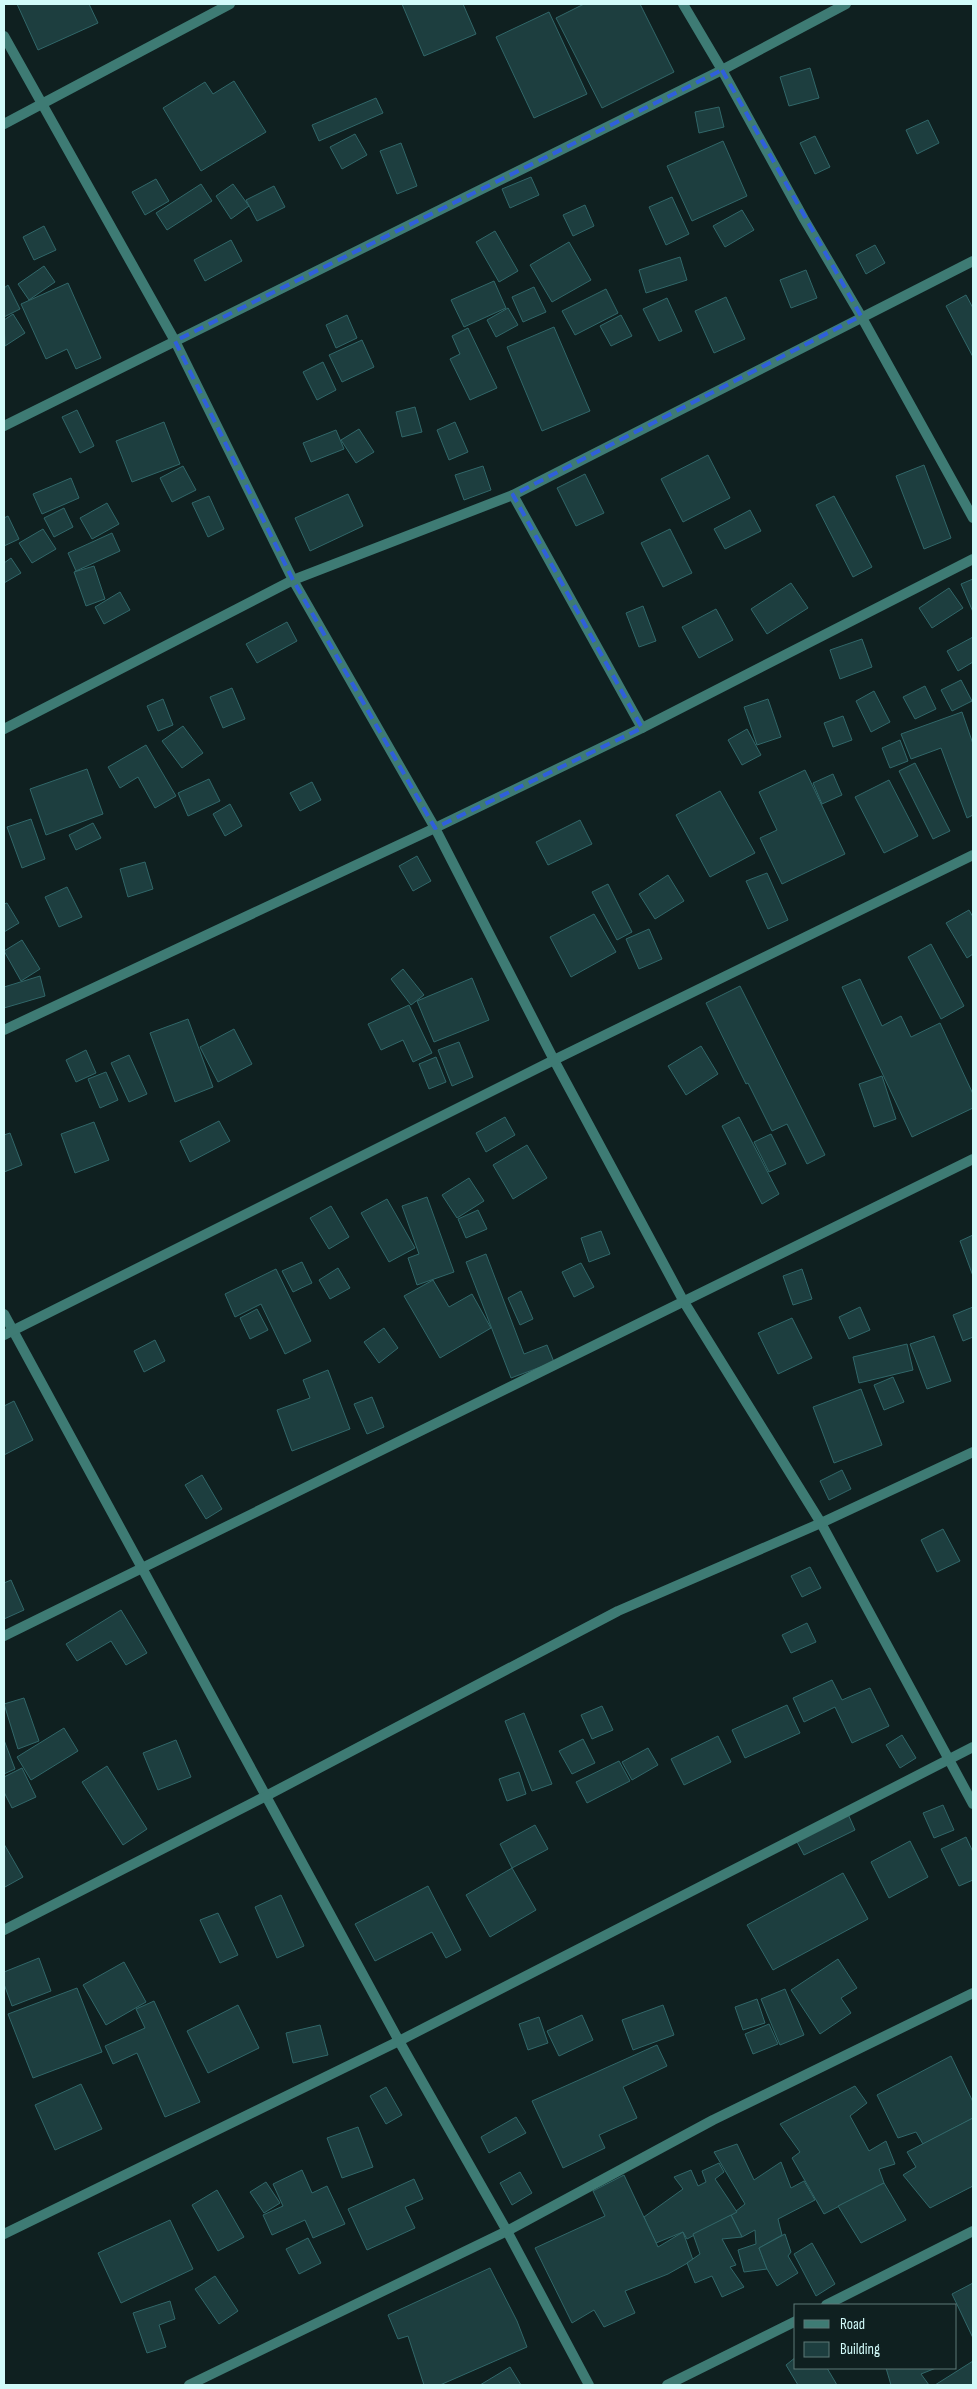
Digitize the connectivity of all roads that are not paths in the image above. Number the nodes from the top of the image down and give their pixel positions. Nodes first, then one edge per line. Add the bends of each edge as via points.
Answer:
1 (230, 4) edge
2 (683, 4) edge
3 (846, 4) edge
4 (4, 36) edge
5 (722, 70) junction
6 (42, 105) junction
7 (4, 124) edge
8 (973, 260) edge
9 (861, 316) junction
10 (175, 341) junction
11 (4, 426) edge
12 (513, 495) junction
13 (973, 518) edge
14 (973, 559) edge
15 (293, 580) junction
16 (642, 728) junction
17 (4, 729) edge
18 (434, 828) junction
19 (973, 855) edge
20 (4, 1030) edge
21 (554, 1060) junction
22 (973, 1159) edge
23 (684, 1302) junction
24 (4, 1314) edge
25 (8, 1333) edge
26 (973, 1452) edge
27 (820, 1523) junction
28 (142, 1566) junction
29 (4, 1636) edge
30 (973, 1747) edge
31 (948, 1759) junction
32 (266, 1796) junction
33 (973, 1804) edge
34 (4, 1930) edge
35 (973, 1993) edge
36 (399, 2041) junction
37 (507, 2231) junction
38 (973, 2231) edge
39 (4, 2234) edge
40 (828, 2304) edge
41 (794, 2322) edge
42 (189, 2385) edge
43 (589, 2385) edge
44 (668, 2385) edge

1 - 6 street
2 - 5 street
3 - 5 street
4 - 6 street
5 - 9 street
5 - 10 street
6 - 7 street
6 - 10 street
8 - 9 street
9 - 12 street
9 - 13 street
10 - 11 street
10 - 15 street
12 - 15 street
12 - 16 street
14 - 16 street
15 - 17 street
15 - 18 street
16 - 18 street
18 - 20 street
18 - 21 street
19 - 21 street
21 - 23 street
21 - 25 street
22 - 23 street
23 - 27 street
23 - 28 street
24 - 25 street
25 - 28 street
26 - 27 street
27 - 31 street
27 - 32 street via 618,1611
28 - 29 street
28 - 32 street
30 - 31 street
31 - 33 street
31 - 36 street
32 - 34 street
32 - 36 street
35 - 37 street via 713,2120
36 - 37 street
36 - 39 street
37 - 42 street
37 - 43 street
38 - 40 street
41 - 44 street

